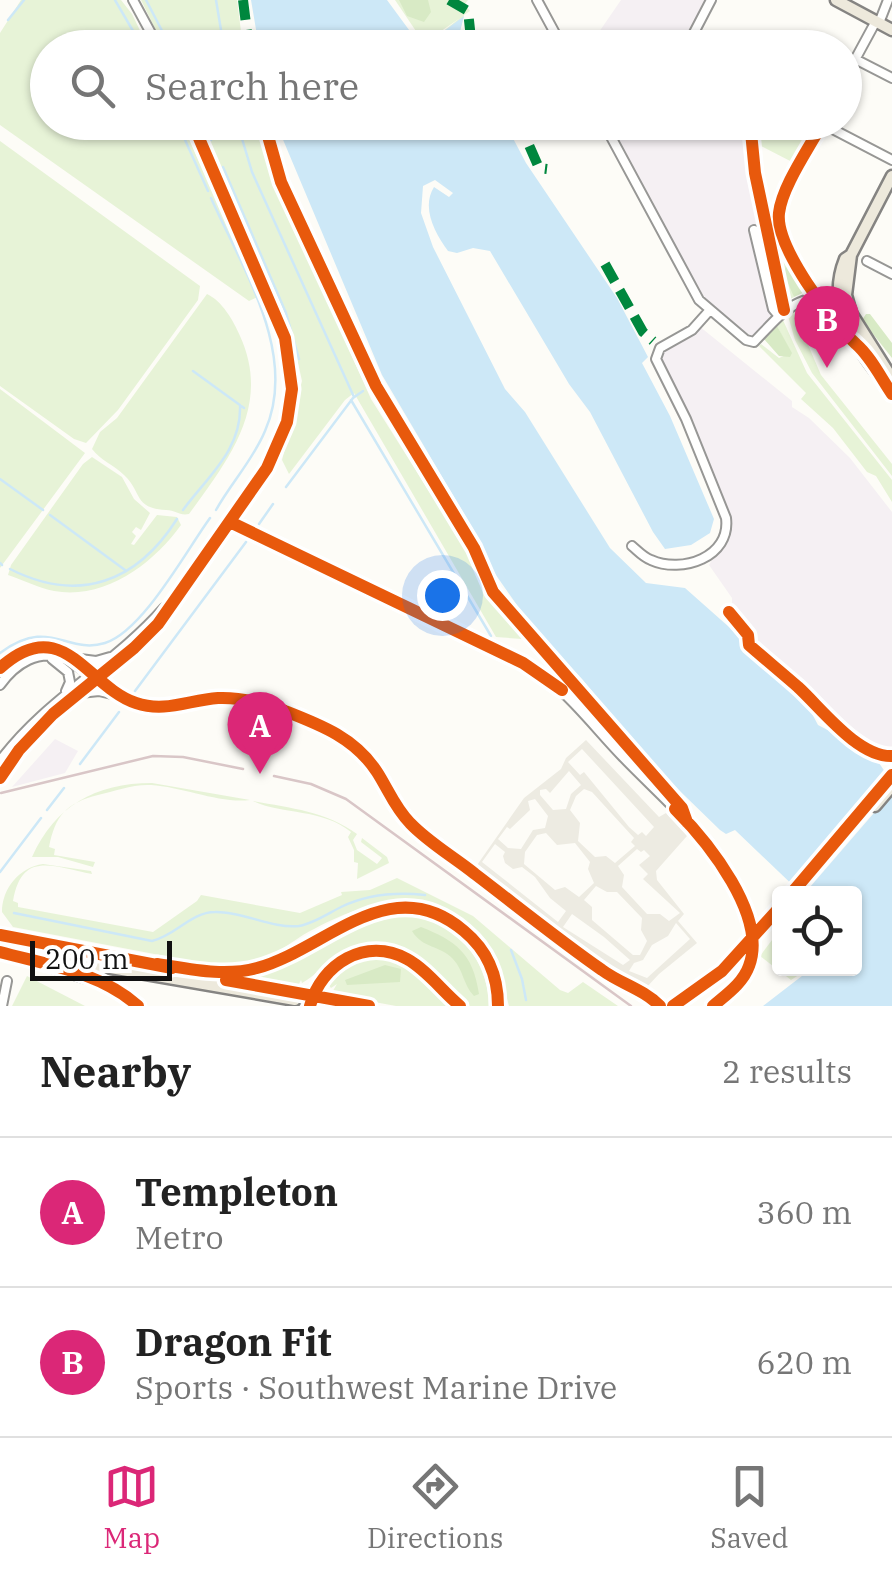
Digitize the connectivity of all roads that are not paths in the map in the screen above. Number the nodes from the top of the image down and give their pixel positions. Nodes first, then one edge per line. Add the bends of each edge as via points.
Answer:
1 (133, 0) edge
2 (538, 0) edge
3 (711, 0) edge
4 (836, 0) edge
5 (887, 3) edge
6 (876, 21) junction
7 (149, 30) edge
8 (554, 30) edge
9 (695, 30) edge
10 (892, 30) edge
11 (862, 47) edge
12 (862, 63) edge
13 (892, 78) edge
14 (200, 140) edge
15 (612, 140) edge
16 (812, 140) edge
17 (854, 140) edge
18 (892, 160) edge
19 (892, 176) edge
20 (754, 230) dead end
21 (867, 262) dead end
22 (892, 274) edge
23 (842, 295) junction
24 (817, 296) junction
25 (708, 310) junction
26 (778, 315) junction
27 (856, 344) junction
28 (892, 378) edge
29 (892, 394) edge
30 (230, 522) junction
31 (632, 546) dead end
32 (190, 578) junction
33 (122, 649) junction
34 (33, 658) junction
35 (76, 658) junction
36 (0, 668) edge
37 (93, 675) junction
38 (0, 685) edge
39 (77, 694) junction
40 (63, 696) junction
41 (124, 698) junction
42 (0, 761) edge
43 (892, 775) edge
44 (0, 778) edge
45 (892, 786) edge
46 (798, 886) edge
47 (806, 886) edge
48 (772, 916) edge
49 (772, 925) edge
50 (0, 932) edge
51 (0, 951) edge
52 (157, 964) junction
53 (7, 981) dead end
54 (2, 1006) edge
55 (138, 1006) edge
56 (310, 1006) edge
57 (332, 1006) edge
58 (369, 1006) edge
59 (460, 1006) edge
60 (498, 1006) edge
61 (660, 1006) edge
62 (673, 1006) edge
63 (688, 1006) edge
64 (714, 1006) edge

1 - 7 street
2 - 8 street
3 - 9 street
4 - 6 main road
5 - 6 street
6 - 10 main road
6 - 11 street
12 - 13 street
14 - 30 street via 290,358 292,390 282,440
15 - 25 street
16 - 24 street via 779,216 788,250
17 - 18 street
19 - 23 main road via 841,270
20 - 26 street
21 - 22 street
23 - 24 street
23 - 27 main road via 840,316
23 - 28 main road
24 - 26 street
24 - 27 main road
25 - 26 street via 752,342
25 - 31 street via 692,330 660,348 656,359 727,528 716,549 679,566 652,561
27 - 29 main road
30 - 32 street
30 - 64 street via 547,677 566,693 701,836 736,890 753,950 744,976
32 - 33 street
32 - 37 street via 134,648
33 - 35 street via 96,661
33 - 37 street
34 - 37 street via 64,658
34 - 38 street
34 - 40 street via 65,666 70,682
35 - 36 street via 40,649
35 - 37 street
37 - 39 street
37 - 40 street
37 - 41 street
39 - 41 street
39 - 44 street
40 - 42 street
41 - 61 street via 166,708 248,700 343,736 368,758 397,807 424,836
43 - 46 main road
45 - 47 main road
48 - 62 main road, bridge via 722,971
49 - 63 main road, bridge
50 - 52 main road
51 - 55 main road via 87,976
51 - 57 main road
52 - 58 main road
52 - 60 main road via 214,972 253,969 368,914 415,910 448,920 473,940 493,973
53 - 54 street
56 - 59 main road, bridge via 318,984 345,958 368,951 415,964

